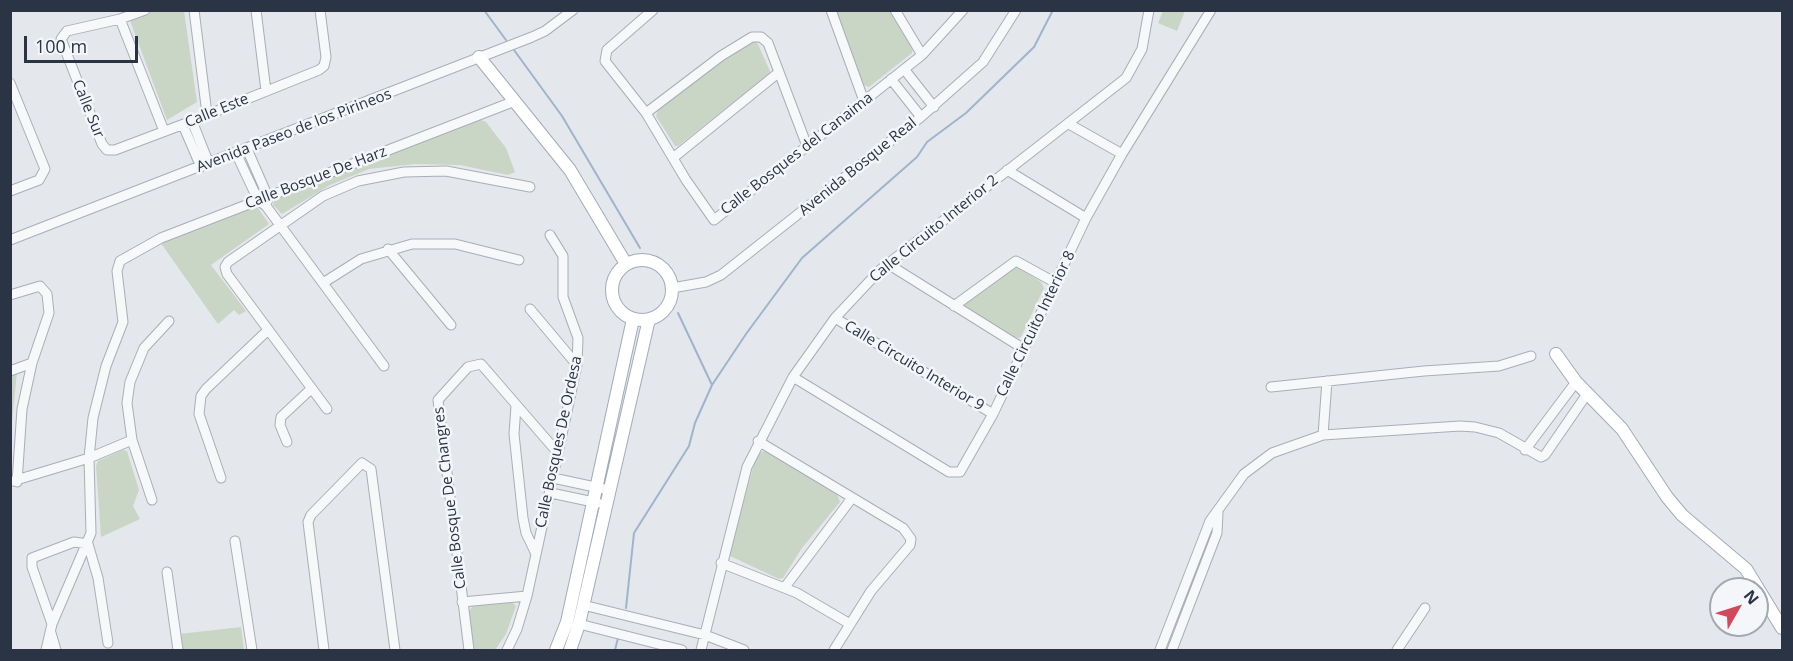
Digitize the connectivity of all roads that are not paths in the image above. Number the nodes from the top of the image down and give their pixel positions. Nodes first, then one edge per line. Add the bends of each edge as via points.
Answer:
1 (145, 10) edge
2 (194, 10) edge
3 (256, 10) edge
4 (320, 10) edge
5 (573, 10) edge
6 (653, 10) edge
7 (831, 10) edge
8 (895, 10) edge
9 (963, 10) edge
10 (1016, 10) edge
11 (1149, 10) edge
12 (1211, 10) edge
13 (120, 19) junction
14 (921, 55) junction
15 (479, 57) junction
16 (904, 69) junction
17 (778, 73) junction
18 (891, 79) junction
19 (10, 83) edge
20 (266, 91) junction
21 (515, 101) junction
22 (864, 101) junction
23 (934, 107) junction
24 (646, 113) junction
25 (207, 114) junction
26 (921, 117) junction
27 (187, 123) junction
28 (1069, 124) junction
29 (164, 131) junction
30 (807, 146) junction
31 (247, 149) junction
32 (107, 150) joint
33 (236, 153) junction
34 (1122, 154) junction
35 (673, 158) junction
36 (205, 166) junction
37 (1007, 170) junction
38 (530, 187) dead end
39 (10, 191) edge
40 (264, 201) junction
41 (1086, 218) junction
42 (280, 226) junction
43 (550, 235) dead end
44 (10, 240) edge
45 (388, 249) junction
46 (519, 260) dead end
47 (626, 264) junction
48 (888, 264) junction
49 (323, 283) junction
50 (1056, 283) junction
51 (672, 288) junction
52 (10, 295) edge
53 (954, 306) junction
54 (530, 309) dead end
55 (835, 318) junction
56 (633, 319) junction
57 (649, 319) junction
58 (169, 321) dead end
59 (451, 326) dead end
60 (267, 331) junction
61 (1024, 348) junction
62 (1556, 354) dead end
63 (1531, 356) dead end
64 (32, 363) junction
65 (577, 365) junction
66 (384, 366) dead end
67 (10, 371) edge
68 (793, 377) junction
69 (1327, 381) junction
70 (1576, 382) junction
71 (1271, 387) dead end
72 (311, 389) junction
73 (1587, 394) junction
74 (516, 406) junction
75 (327, 409) dead end
76 (993, 414) junction
77 (1545, 421) junction
78 (1560, 433) junction
79 (1323, 435) junction
80 (132, 440) junction
81 (758, 441) junction
82 (287, 442) dead end
83 (1525, 450) junction
84 (558, 453) junction
85 (89, 458) junction
86 (220, 478) dead end
87 (553, 478) junction
88 (14, 481) edge
89 (603, 489) junction
90 (551, 493) junction
91 (852, 498) junction
92 (152, 500) dead end
93 (600, 504) junction
94 (1218, 513) junction
95 (235, 541) dead end
96 (88, 544) junction
97 (536, 554) junction
98 (721, 563) junction
99 (167, 572) dead end
100 (785, 587) junction
101 (527, 596) junction
102 (462, 602) junction
103 (583, 605) junction
104 (1425, 608) dead end
105 (1770, 609) junction
106 (1782, 620) edge
107 (579, 624) junction
108 (850, 624) junction
109 (52, 628) junction
110 (1782, 628) edge
111 (705, 635) junction
112 (108, 643) dead end
113 (46, 651) edge
114 (56, 651) edge
115 (178, 651) edge
116 (252, 651) edge
117 (324, 651) edge
118 (395, 651) edge
119 (469, 651) edge
120 (507, 651) edge
121 (556, 651) edge
122 (570, 651) edge
123 (682, 651) edge
124 (701, 651) edge
125 (744, 651) edge
126 (834, 651) edge
127 (1160, 651) edge
128 (1172, 651) edge
129 (1397, 651) edge

1 - 13 street
2 - 25 street
3 - 20 street
4 - 20 street, Calle Este via 324,66
5 - 15 street, Avenida Paseo de los Pirineos via 545,31
6 - 24 street, Calle Bosques del Canaima via 604,57
7 - 22 street
8 - 14 street
9 - 14 street, Calle Bosques del Canaima
10 - 23 street, Avenida Bosque Real via 983,62
11 - 28 street, Calle Circuito Interior 2 via 1142,49 1133,70
12 - 34 street, Calle Circuito Interior 8
13 - 29 street
13 - 32 street, Calle Sur via 67,30 61,44
14 - 16 street, Calle Bosques del Canaima
15 - 21 main road
15 - 31 street, Avenida Paseo de los Pirineos
16 - 18 street, Calle Bosques del Canaima
16 - 23 street
17 - 24 street via 768,43 761,37 752,38 698,72
17 - 30 street
17 - 35 street
18 - 22 street, Calle Bosques del Canaima
18 - 26 street
19 - 39 street via 44,174 39,180
20 - 25 street, Calle Este
21 - 40 street, Calle Bosque De Harz
21 - 47 main road via 570,170
22 - 30 street, Calle Bosques del Canaima
23 - 26 street, Avenida Bosque Real
24 - 35 street, Calle Bosques del Canaima
25 - 27 street, Calle Este
26 - 51 street, Avenida Bosque Real via 721,275
27 - 29 street, Calle Este
27 - 36 street
28 - 34 street
28 - 37 street, Calle Circuito Interior 2
29 - 32 street, Calle Este
30 - 35 street, Calle Bosques del Canaima via 714,220
31 - 33 street, Avenida Paseo de los Pirineos
31 - 40 street
33 - 36 street, Avenida Paseo de los Pirineos
33 - 40 street
34 - 41 street, Calle Circuito Interior 8
36 - 44 street, Avenida Paseo de los Pirineos
37 - 41 street
37 - 48 street, Calle Circuito Interior 2
38 - 42 street via 460,173 404,172 339,188
40 - 42 street
40 - 85 street, Calle Bosque De Harz via 161,238 120,261 117,271 123,322 98,392
41 - 50 street, Calle Circuito Interior 8
42 - 49 street
42 - 60 street via 225,267 226,274
43 - 65 street, Calle Bosques De Ordesa via 563,256 563,297 578,338
45 - 46 street via 425,242 447,243
45 - 49 street via 362,259
45 - 59 street
47 - 51 main road via 643,260 659,265
47 - 56 main road via 614,277 612,295 620,310
48 - 53 street
48 - 55 street, Calle Circuito Interior 2
49 - 66 street
50 - 53 street via 1016,261
50 - 61 street, Calle Circuito Interior 8
51 - 57 main road via 664,311
52 - 64 street via 35,286 47,294 50,313
53 - 61 street
54 - 65 street
55 - 68 street, Calle Circuito Interior 2
55 - 76 street, Calle Circuito Interior 9
56 - 57 main road
56 - 89 main road
57 - 89 main road
58 - 80 street via 144,348 130,382 127,410
60 - 72 street
60 - 86 street via 201,396 199,414
61 - 76 street, Calle Circuito Interior 8
62 - 70 main road
63 - 69 street via 1498,366
64 - 67 street
64 - 88 street
65 - 84 street, Calle Bosques De Ordesa
68 - 76 street, Calle Circuito Interior 8 via 953,473 962,469
68 - 81 street, Calle Circuito Interior 2
69 - 71 street
69 - 79 street
70 - 73 main road
70 - 77 street
72 - 75 street
72 - 82 street via 281,417
73 - 78 street
73 - 105 main road via 1622,429 1682,515 1746,569
74 - 84 street
74 - 97 street via 514,434 526,534
74 - 102 street, Calle Bosque De Changres via 484,366 477,363 444,392 437,405
77 - 78 street
77 - 83 street
78 - 83 street via 1543,456
79 - 83 street via 1475,427 1499,433
79 - 94 street via 1289,446 1255,465 1233,488
80 - 85 street
80 - 92 street
81 - 91 street
81 - 98 street, Calle Circuito Interior 2 via 738,495
84 - 87 street, Calle Bosques De Ordesa
85 - 88 street
85 - 96 street via 92,520
87 - 89 street
87 - 90 street, Calle Bosques De Ordesa
89 - 93 main road
90 - 93 street
90 - 97 street, Calle Bosques De Ordesa
91 - 100 street
91 - 108 street via 903,528 911,539
93 - 103 main road
93 - 121 main road
94 - 127 street via 1207,527
94 - 128 street via 1213,544
95 - 116 street
96 - 109 street
96 - 109 street via 74,542 32,558
96 - 112 street via 98,578
97 - 101 street, Calle Bosques De Ordesa
98 - 100 street
98 - 111 street, Calle Circuito Interior 2
99 - 115 street
100 - 108 street
101 - 102 street
101 - 120 street, Calle Bosques De Ordesa
102 - 119 street, Calle Bosque De Changres
103 - 107 main road
103 - 111 street
104 - 129 street
105 - 106 main road
105 - 110 main road
107 - 122 main road
107 - 123 street
108 - 126 street
109 - 113 street
109 - 114 street
111 - 124 street, Calle Circuito Interior 2
111 - 125 street
117 - 118 street via 308,522 310,515 362,463 371,469

